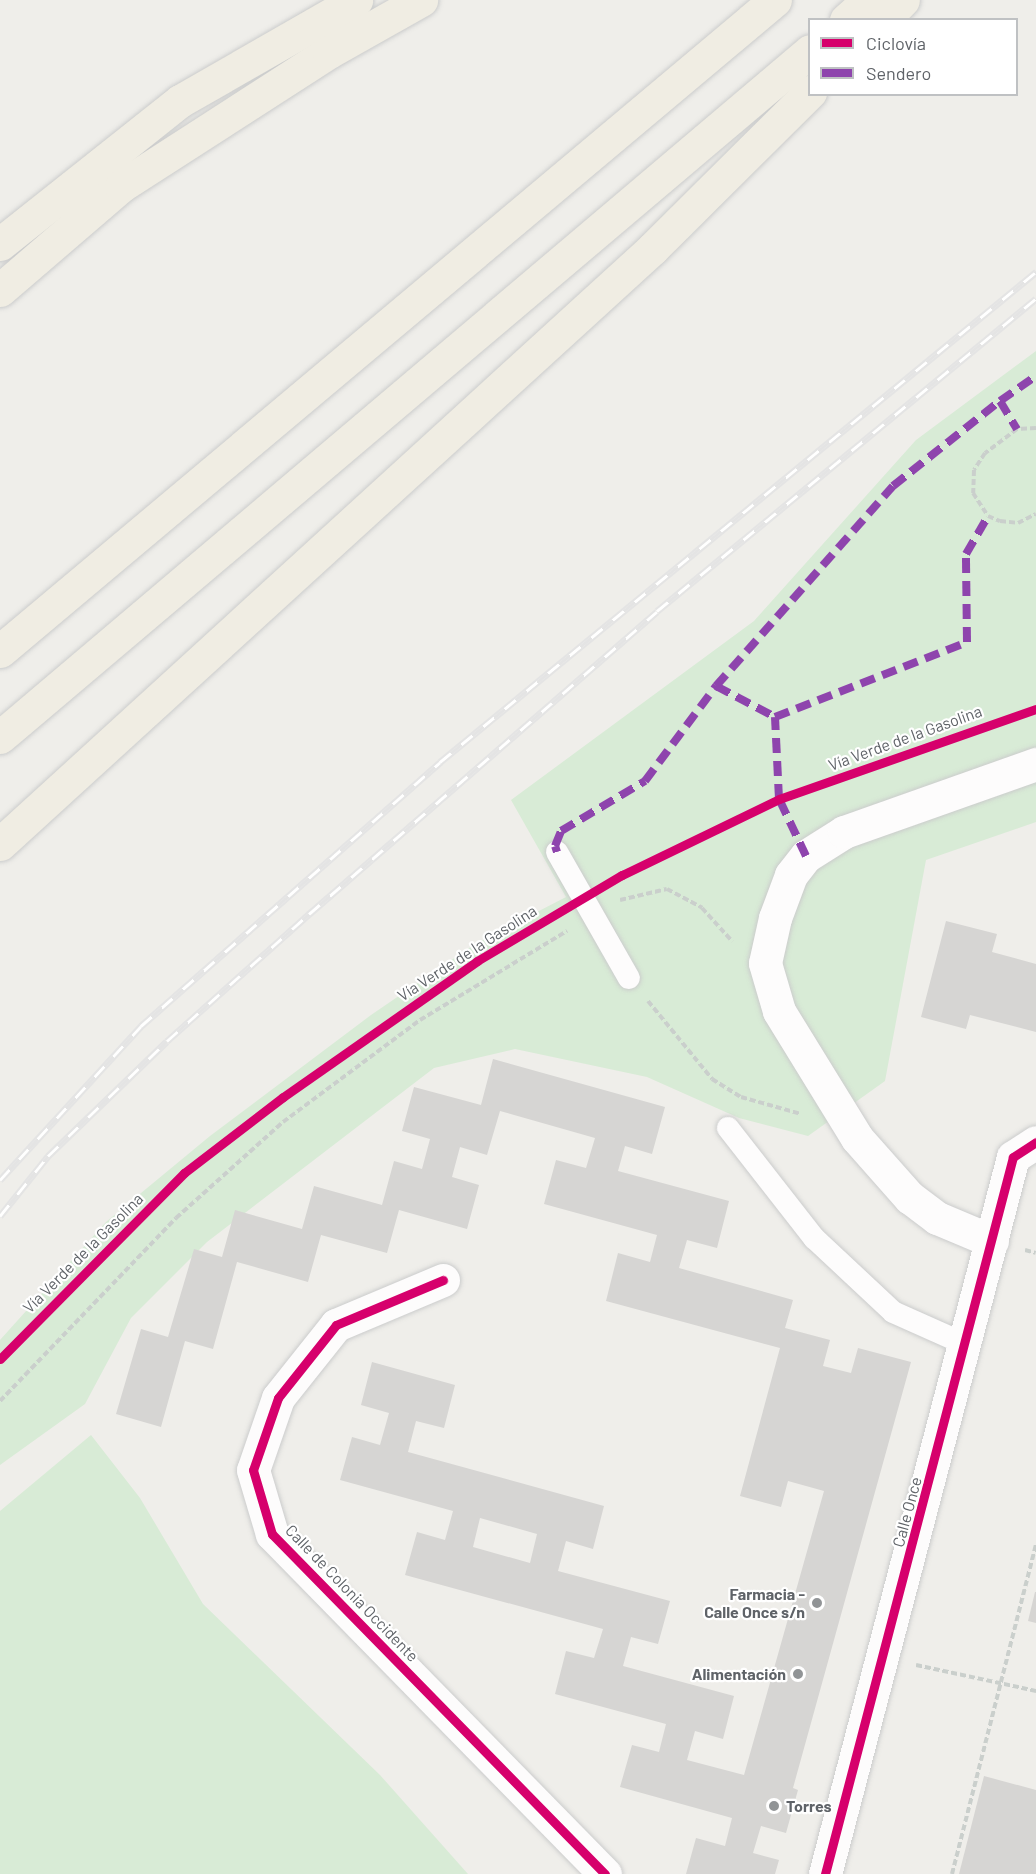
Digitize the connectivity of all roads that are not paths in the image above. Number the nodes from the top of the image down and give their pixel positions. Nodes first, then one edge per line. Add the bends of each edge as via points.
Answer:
1 (356, 0) edge
2 (421, 0) edge
3 (775, 0) edge
4 (868, 0) edge
5 (903, 0) edge
6 (848, 18) edge
7 (885, 18) edge
8 (808, 53) edge
9 (808, 95) edge
10 (0, 244) edge
11 (0, 290) edge
12 (0, 651) edge
13 (0, 737) edge
14 (1036, 764) edge
15 (0, 844) edge
16 (557, 852) dead end
17 (629, 978) road end
18 (728, 1128) dead end
19 (1024, 1149) edge
20 (992, 1242) junction
21 (443, 1280) dead end
22 (967, 1345) junction
23 (605, 1874) edge
24 (825, 1874) edge

1 - 10 highway via 180,101
2 - 11 highway via 329,52 121,186
3 - 12 highway
4 - 6 highway
5 - 7 highway
8 - 13 highway
9 - 15 highway via 652,249
14 - 20 street via 844,832 806,856 791,875 765,963 779,1011 857,1138 910,1198 937,1218
16 - 17 lane, bridge
18 - 22 lane via 814,1238 893,1312
19 - 20 street, Calle Once
20 - 22 street, Calle Once
21 - 23 street, Calle de Colonia Occidente via 336,1325 278,1398 253,1470 272,1534
22 - 24 street, Calle Once

